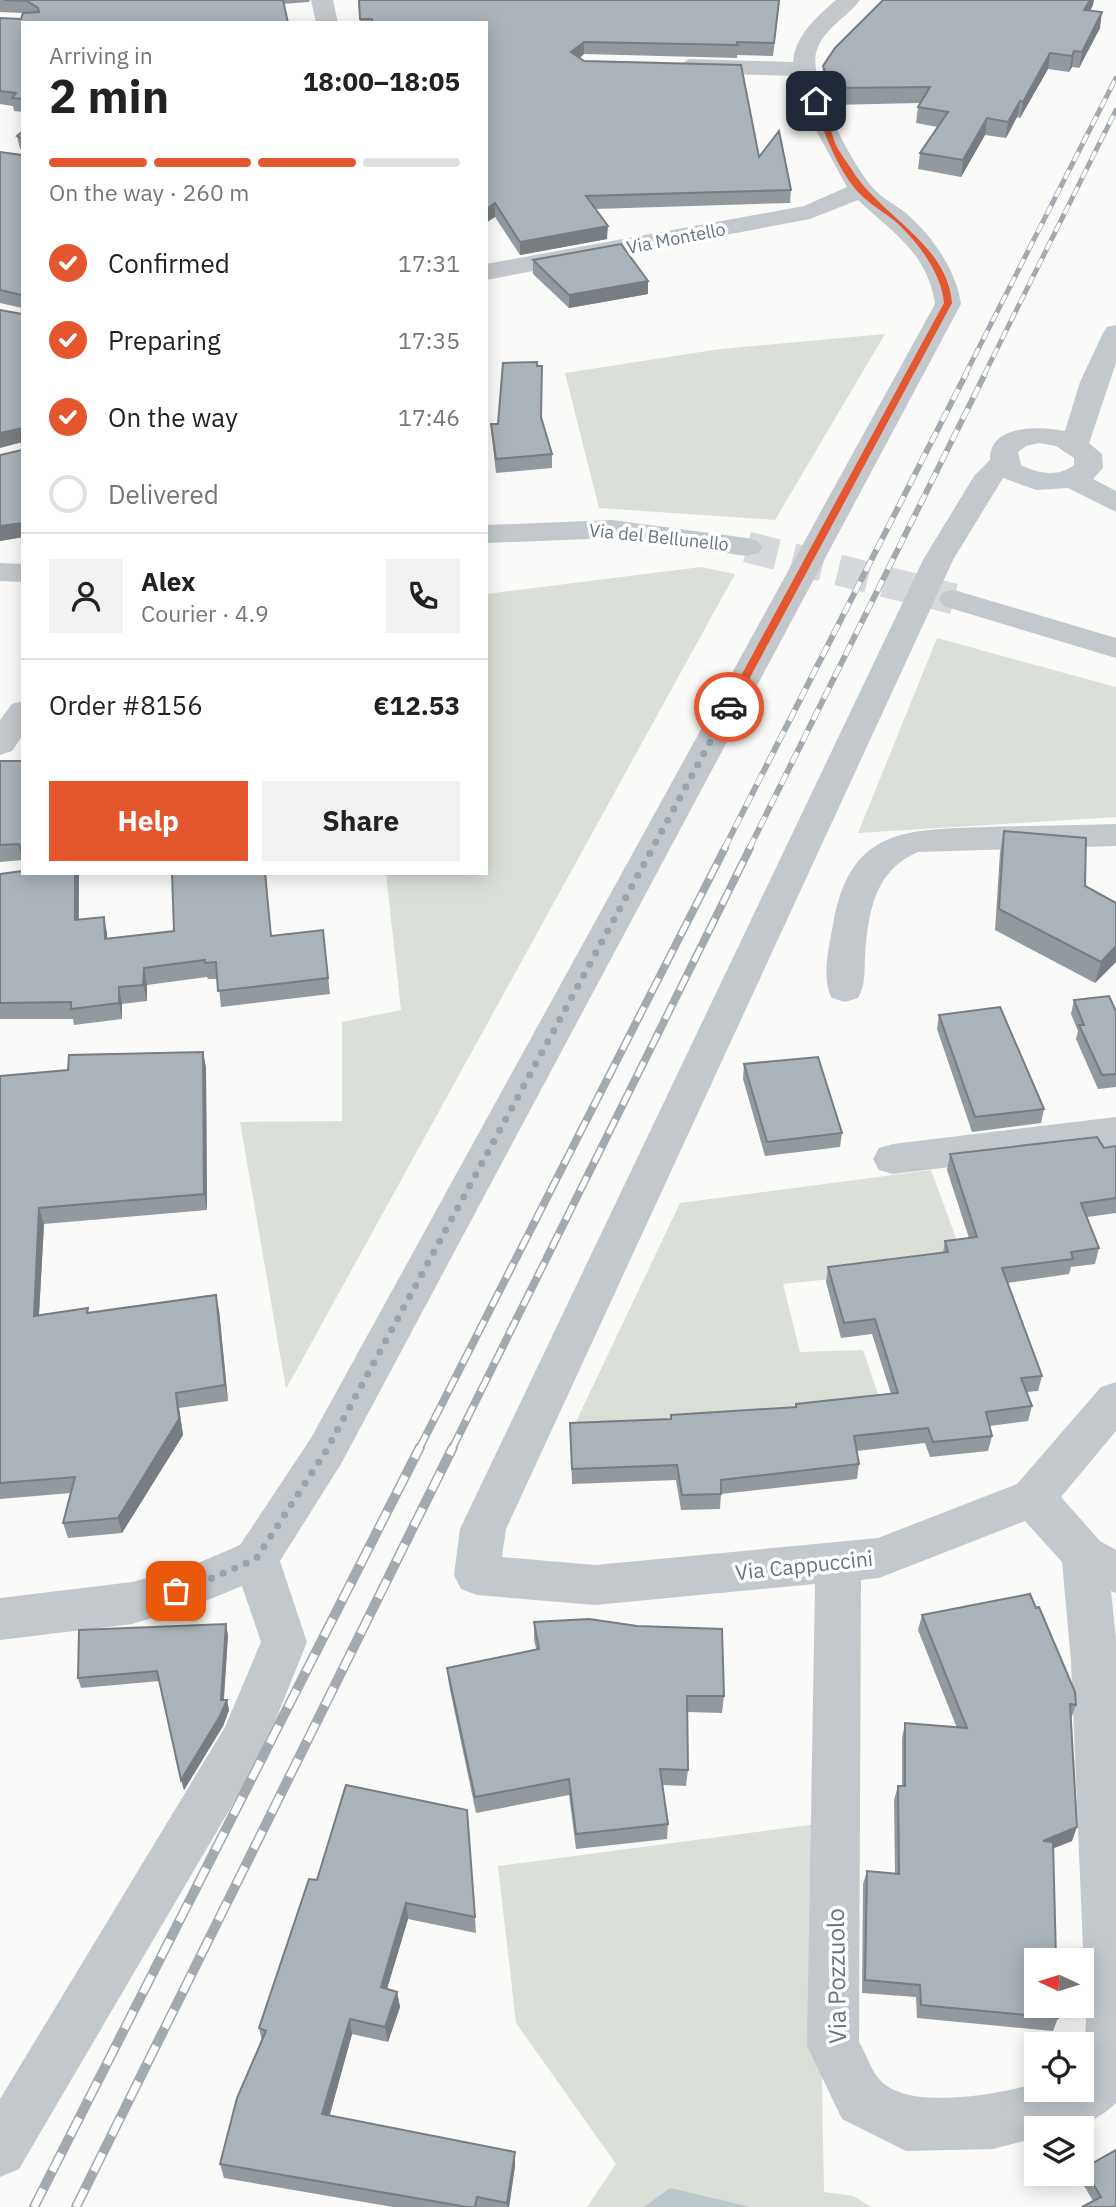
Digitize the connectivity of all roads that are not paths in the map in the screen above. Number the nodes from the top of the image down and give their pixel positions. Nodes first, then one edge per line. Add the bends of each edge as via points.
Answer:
1 (322, 0) edge
2 (849, 0) edge
3 (327, 21) edge
4 (666, 66) edge
5 (802, 69) junction
6 (861, 190) junction
7 (488, 272) edge
8 (1116, 333) edge
9 (1094, 382) junction
10 (1016, 450) junction
11 (1080, 461) junction
12 (1116, 477) edge
13 (1116, 503) edge
14 (488, 534) edge
15 (747, 547) tunnel mouth
16 (0, 572) edge
17 (21, 573) edge
18 (954, 599) tunnel mouth
19 (1041, 624) junction
20 (1075, 628) junction
21 (1116, 629) edge
22 (1116, 637) edge
23 (1116, 648) edge
24 (21, 715) edge
25 (0, 744) edge
26 (21, 750) edge
27 (0, 752) edge
28 (1116, 835) edge
29 (845, 989) dead end
30 (1116, 1132) edge
31 (893, 1159) dead end
32 (1116, 1400) edge
33 (1033, 1498) junction
34 (256, 1559) junction
35 (838, 1562) junction
36 (1100, 1564) edge
37 (0, 1619) edge
38 (0, 2150) edge

1 - 3 street
2 - 5 street via 826,19 804,54
4 - 5 street
5 - 6 street via 834,147
6 - 7 street, Via Montello via 810,212
6 - 34 street via 901,223 937,268 947,285 948,303 326,1451
8 - 9 street
9 - 10 street via 1055,408
9 - 11 street
10 - 11 street via 1052,436
10 - 11 street via 1021,477 1034,481 1062,483
10 - 35 street, Via Cappuccini via 988,476 938,560 483,1529 477,1575 595,1585
11 - 12 street
11 - 13 street
14 - 15 street, Via del Bellunello via 612,529
16 - 17 street
18 - 19 street
19 - 20 street
19 - 23 street
20 - 21 street
20 - 22 street
24 - 25 street
26 - 27 street
28 - 29 street via 915,841 887,853 864,881 850,919
30 - 31 street
32 - 33 street, Via Cappuccini
33 - 35 street, Via Cappuccini via 879,1558
33 - 36 street
34 - 37 street via 198,1584 132,1603
34 - 38 street via 284,1642 244,1740
35 - 36 street, Via Pozzuolo via 832,2046 861,2100 906,2124 993,2122 1082,2099 1110,2072 1112,2020 1096,1689

